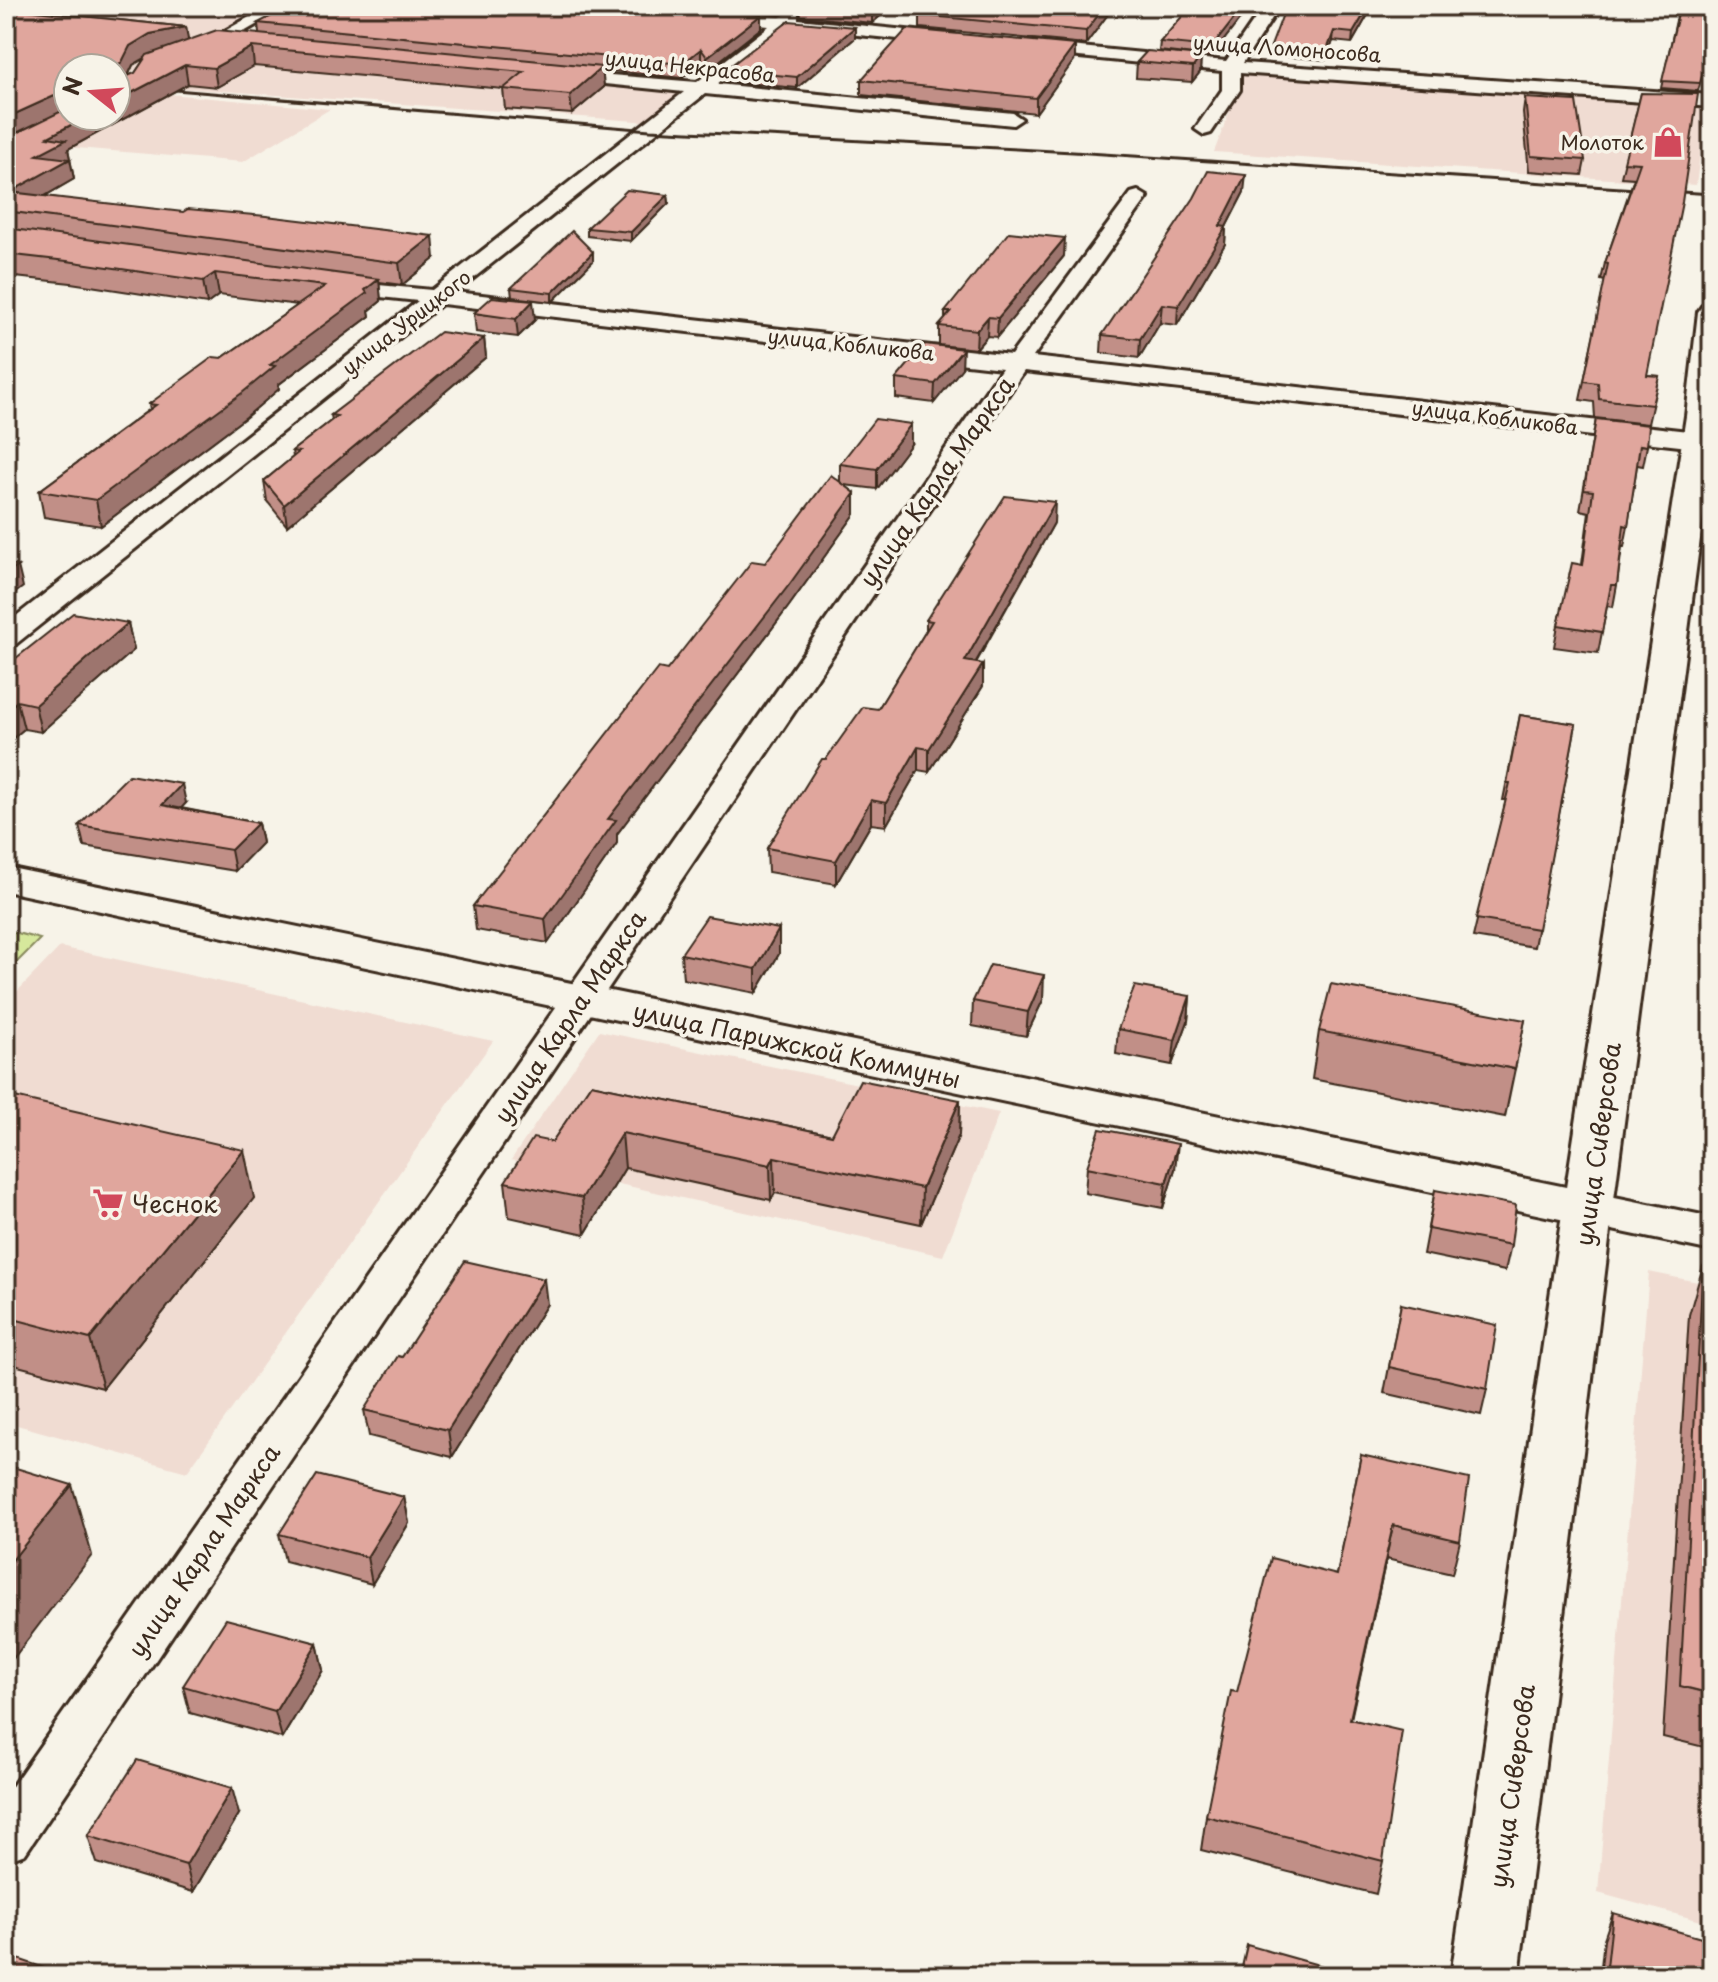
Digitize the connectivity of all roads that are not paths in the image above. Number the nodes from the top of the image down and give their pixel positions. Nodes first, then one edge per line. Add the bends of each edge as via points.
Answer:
1 (281, 6) edge
2 (620, 6) edge
3 (805, 6) edge
4 (1272, 6) edge
5 (783, 23) junction
6 (219, 40) junction
7 (968, 41) edge
8 (250, 43) edge
9 (1015, 46) edge
10 (175, 58) edge
11 (1231, 67) junction
12 (528, 71) edge
13 (698, 89) junction
14 (1712, 101) edge
15 (1013, 119) dead end
16 (1204, 129) dead end
17 (1138, 197) dead end
18 (313, 282) edge
19 (435, 299) junction
20 (1712, 312) edge
21 (1018, 362) junction
22 (1697, 440) junction
23 (6, 638) edge
24 (6, 879) edge
25 (580, 999) junction
26 (1588, 1207) junction
27 (1712, 1234) edge
28 (6, 1838) edge
29 (1485, 1976) edge

1 - 6 street
2 - 5 street
3 - 5 street, улица Урицкого
4 - 11 street
5 - 7 street
5 - 13 street, улица Урицкого
6 - 8 street
6 - 10 street
9 - 11 street, улица Ломоносова
11 - 14 street, улица Ломоносова
11 - 16 street via 1231,90
12 - 13 street, улица Некрасова
13 - 15 street, улица Некрасова
13 - 19 street, улица Урицкого
17 - 21 street, улица Карла Маркса
18 - 19 street, улица Кобликова
19 - 21 street, улица Кобликова
19 - 23 street, улица Урицкого
20 - 22 main road, улица Сиверсова
21 - 22 street, улица Кобликова
21 - 25 street, улица Карла Маркса
22 - 26 main road, улица Сиверсова
24 - 25 main road, улица Парижской Коммуны
25 - 26 main road, улица Парижской Коммуны
25 - 28 street, улица Карла Маркса
26 - 27 main road, улица Парижской Коммуны
26 - 29 main road, улица Сиверсова

